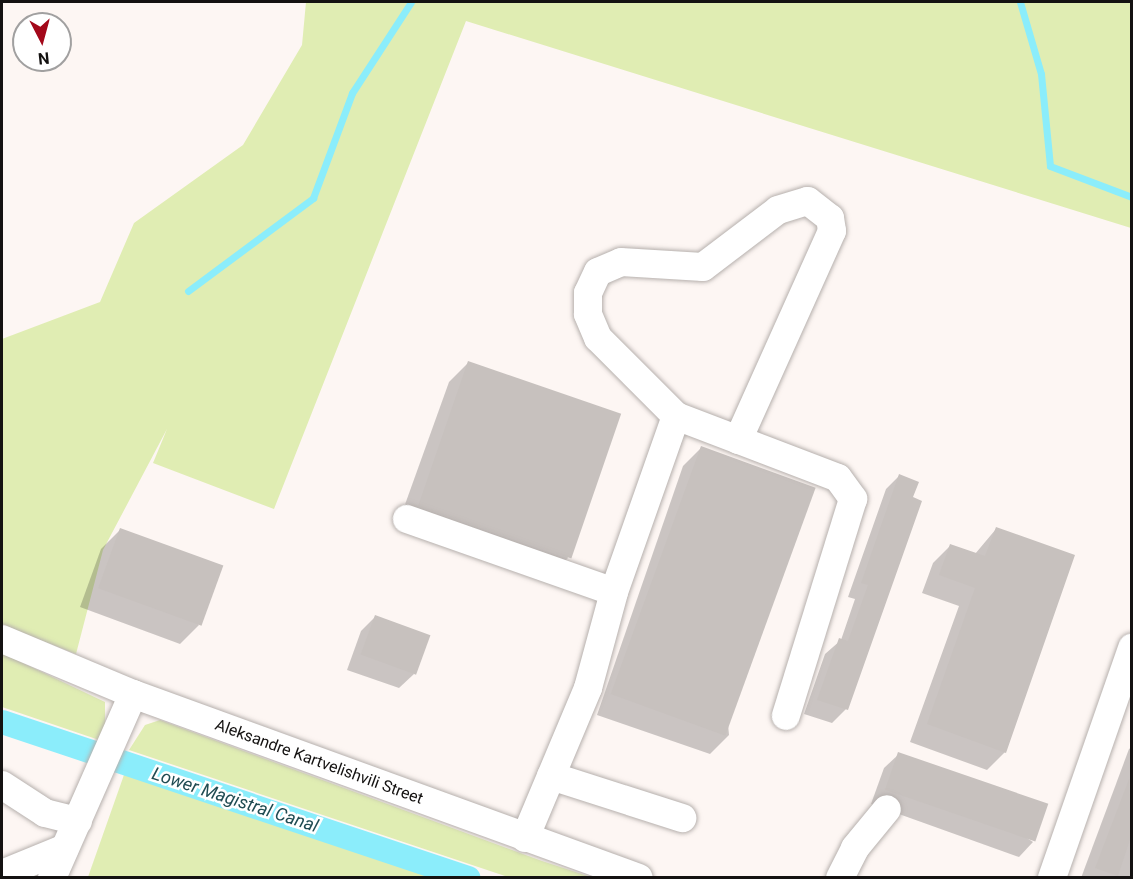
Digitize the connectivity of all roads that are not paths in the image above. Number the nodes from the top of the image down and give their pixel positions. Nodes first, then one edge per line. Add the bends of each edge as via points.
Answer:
1 (676, 416) junction
2 (738, 440) junction
3 (406, 519) dead end
4 (614, 592) junction
5 (2, 639) edge
6 (1131, 648) edge
7 (128, 707) junction
8 (786, 716) dead end
9 (551, 776) junction
10 (2, 784) edge
11 (887, 809) dead end
12 (682, 818) dead end
13 (78, 820) junction
14 (525, 838) junction
15 (65, 848) junction
16 (2, 874) edge
17 (52, 878) edge
18 (639, 878) edge
19 (840, 878) edge
20 (1052, 878) edge

1 - 2 street
1 - 2 street via 598,338 588,314 588,293 598,272 621,261 704,267 778,210 808,201 830,218 832,231
1 - 4 street
2 - 8 street via 838,478 853,499
3 - 4 street
4 - 9 street via 588,688
5 - 7 street, Aleksandre Kartvelishvili Street
6 - 20 street
7 - 13 street
7 - 14 street, Aleksandre Kartvelishvili Street
9 - 12 street
9 - 14 street
10 - 13 street via 45,813
11 - 19 street via 855,848
13 - 15 street
14 - 18 street, Aleksandre Kartvelishvili Street
15 - 16 street
15 - 17 street

